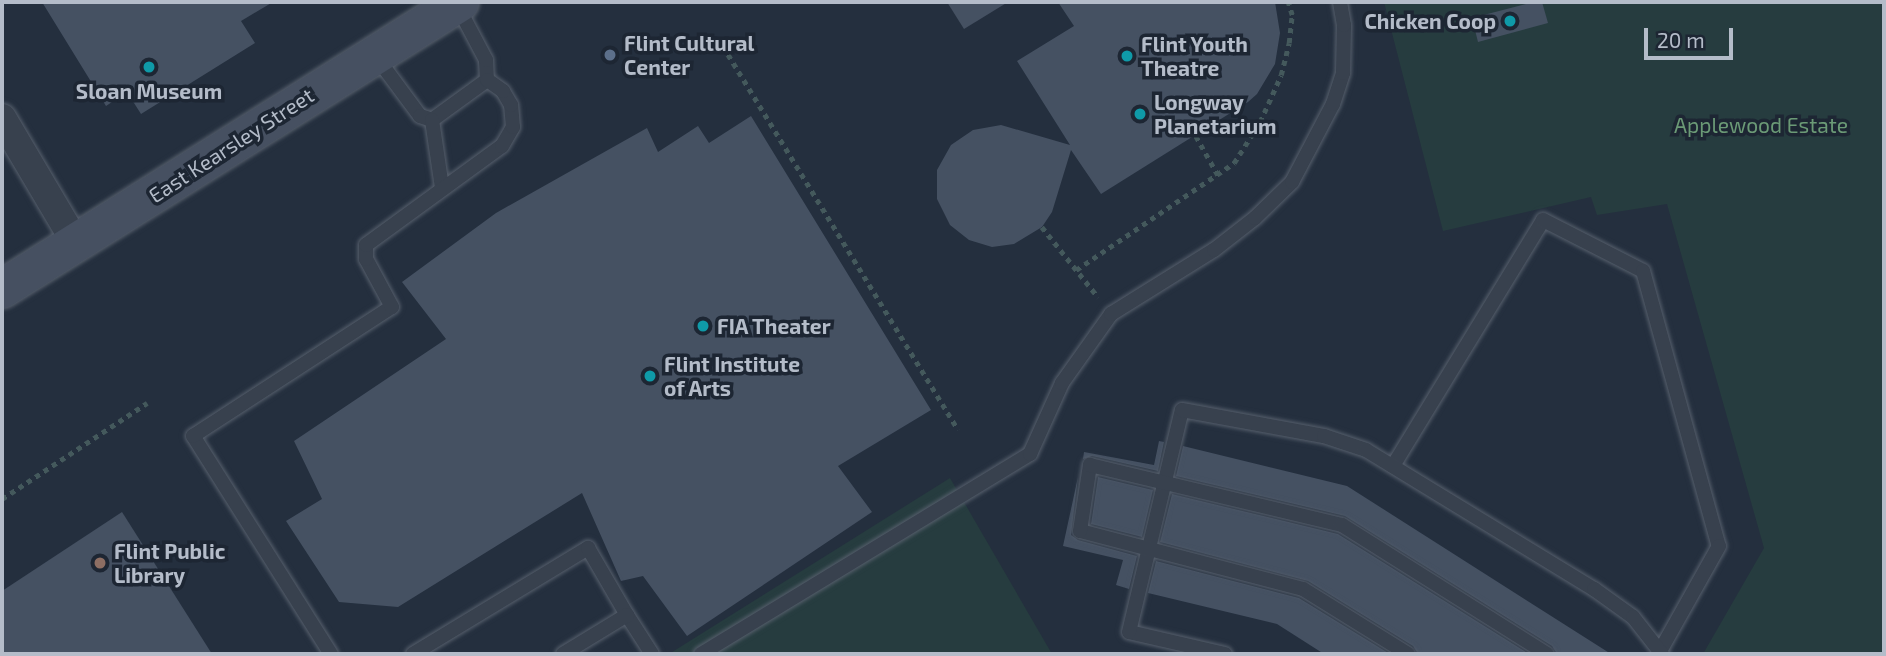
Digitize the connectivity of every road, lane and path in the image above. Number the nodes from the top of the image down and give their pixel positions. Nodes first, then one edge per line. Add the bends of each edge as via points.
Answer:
1 (1289, 2) edge
2 (1340, 2) edge
3 (458, 3) edge
4 (723, 46) dead end
5 (374, 54) junction
6 (486, 80) junction
7 (2, 118) edge
8 (432, 120) junction
9 (1196, 136) dead end
10 (1219, 175) junction
11 (442, 188) junction
12 (1042, 227) dead end
13 (76, 243) junction
14 (1076, 270) junction
15 (2, 289) edge
16 (1111, 314) junction
17 (147, 403) dead end
18 (958, 430) dead end
19 (1393, 466) junction
20 (1165, 481) junction
21 (2, 499) edge
22 (1149, 549) junction
23 (627, 615) junction
24 (1661, 653) edge
25 (331, 654) edge
26 (413, 654) edge
27 (564, 654) edge
28 (652, 654) edge
29 (701, 654) edge
30 (1225, 654) edge
31 (1408, 654) edge
32 (1546, 654) edge

1 - 10 path via 1292,15 1281,75 1248,145
2 - 16 lane via 1343,73 1334,104 1292,182 1214,250
3 - 5 street, East Kearsley Street
3 - 6 lane via 486,61
4 - 18 path
5 - 8 lane via 420,116
5 - 13 street, East Kearsley Street
6 - 8 lane
6 - 11 lane via 503,91 511,105 513,127 502,146
7 - 13 street
8 - 11 lane
9 - 10 path
10 - 14 path
11 - 25 lane via 366,245 366,259 391,307 193,436
12 - 14 path
13 - 15 street, East Kearsley Street
14 - 16 path
16 - 29 lane via 1062,383 1030,454
17 - 21 path
19 - 20 lane via 1366,450 1324,436 1182,411
19 - 24 lane via 1633,617
19 - 24 lane via 1543,220 1643,271 1719,546
20 - 22 lane
20 - 22 lane via 1090,465 1080,531
20 - 32 lane via 1342,525
22 - 30 lane via 1129,632
22 - 31 lane via 1303,589
23 - 26 lane via 589,548
23 - 27 lane
23 - 28 lane

